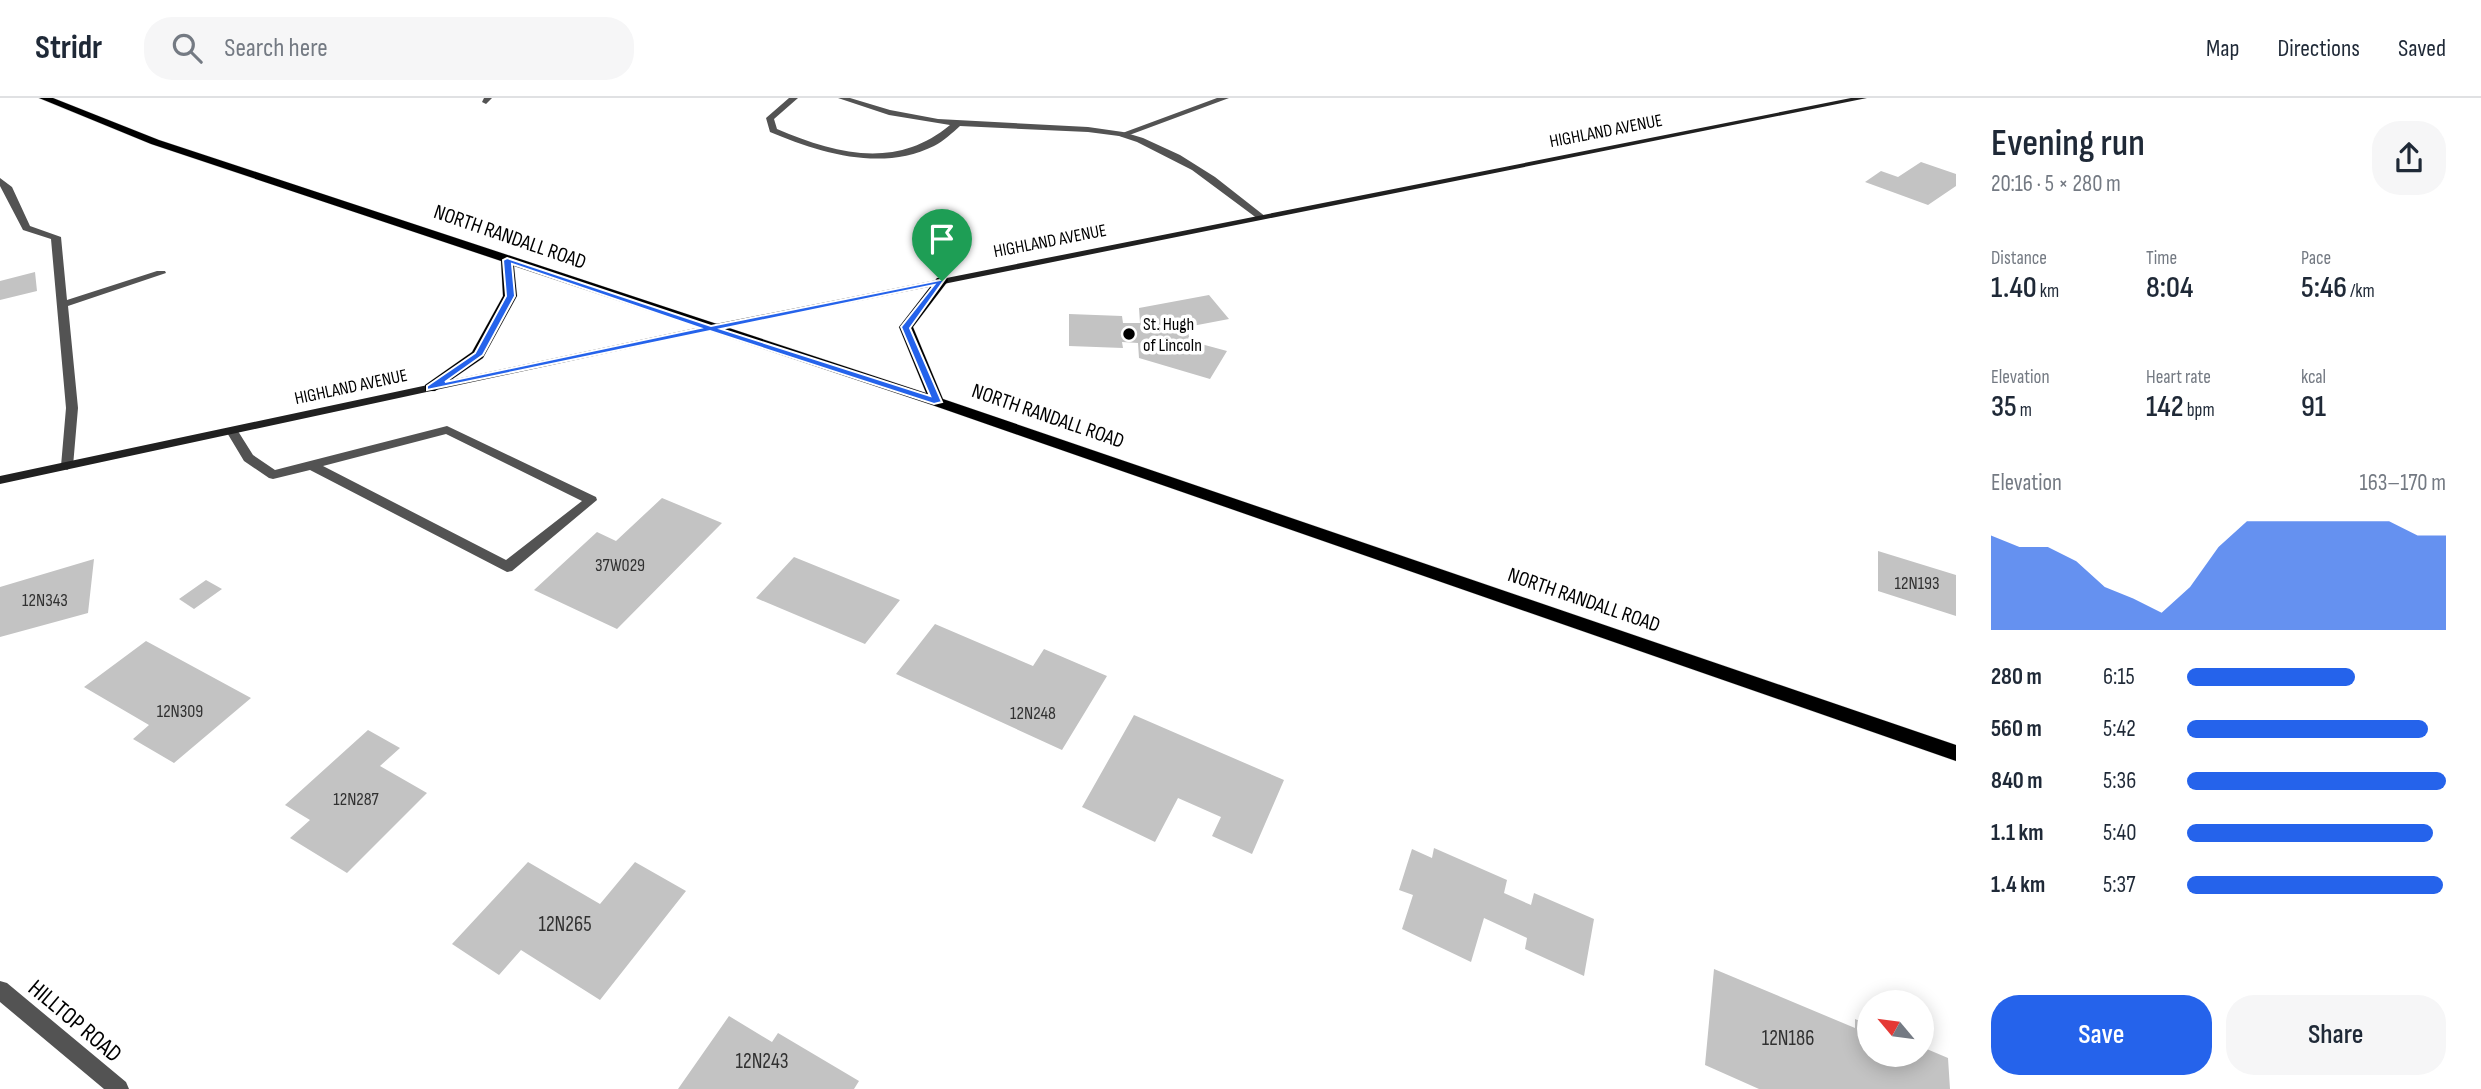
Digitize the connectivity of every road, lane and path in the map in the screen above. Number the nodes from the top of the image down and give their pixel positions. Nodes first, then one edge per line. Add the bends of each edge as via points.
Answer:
1 (44, 98) edge
2 (794, 98) edge
3 (842, 98) edge
4 (1225, 98) edge
5 (1863, 98) edge
6 (957, 124) junction
7 (1121, 135) junction
8 (0, 181) edge
9 (1261, 217) junction
10 (507, 260) junction
11 (161, 273) dead end
12 (942, 281) junction
13 (64, 304) junction
14 (710, 328) junction
15 (430, 388) junction
16 (937, 402) junction
17 (232, 430) junction
18 (311, 465) junction
19 (67, 466) junction
20 (0, 481) edge
21 (1956, 753) edge
22 (0, 990) edge
23 (119, 1089) edge

1 - 10 main road, NORTH RANDALL ROAD via 155,142
2 - 6 street via 771,118 773,130 852,154 920,149
3 - 6 street via 900,116
4 - 7 street
5 - 9 main road, HIGHLAND AVENUE
6 - 7 street
7 - 9 street via 1181,159
8 - 13 street via 26,228 56,237
9 - 12 main road, HIGHLAND AVENUE
10 - 14 main road, NORTH RANDALL ROAD
10 - 15 main road via 510,296 478,355
11 - 13 street
12 - 14 main road, HIGHLAND AVENUE
12 - 16 main road via 906,327
13 - 19 street via 72,408
14 - 15 main road, HIGHLAND AVENUE
14 - 16 main road, NORTH RANDALL ROAD
15 - 17 main road, HIGHLAND AVENUE
16 - 21 main road, NORTH RANDALL ROAD
17 - 18 street via 247,458 273,474
17 - 19 main road, HIGHLAND AVENUE
18 - 18 street via 507,567 591,500 447,430
19 - 20 main road, HIGHLAND AVENUE
22 - 23 street, HILLTOP ROAD

